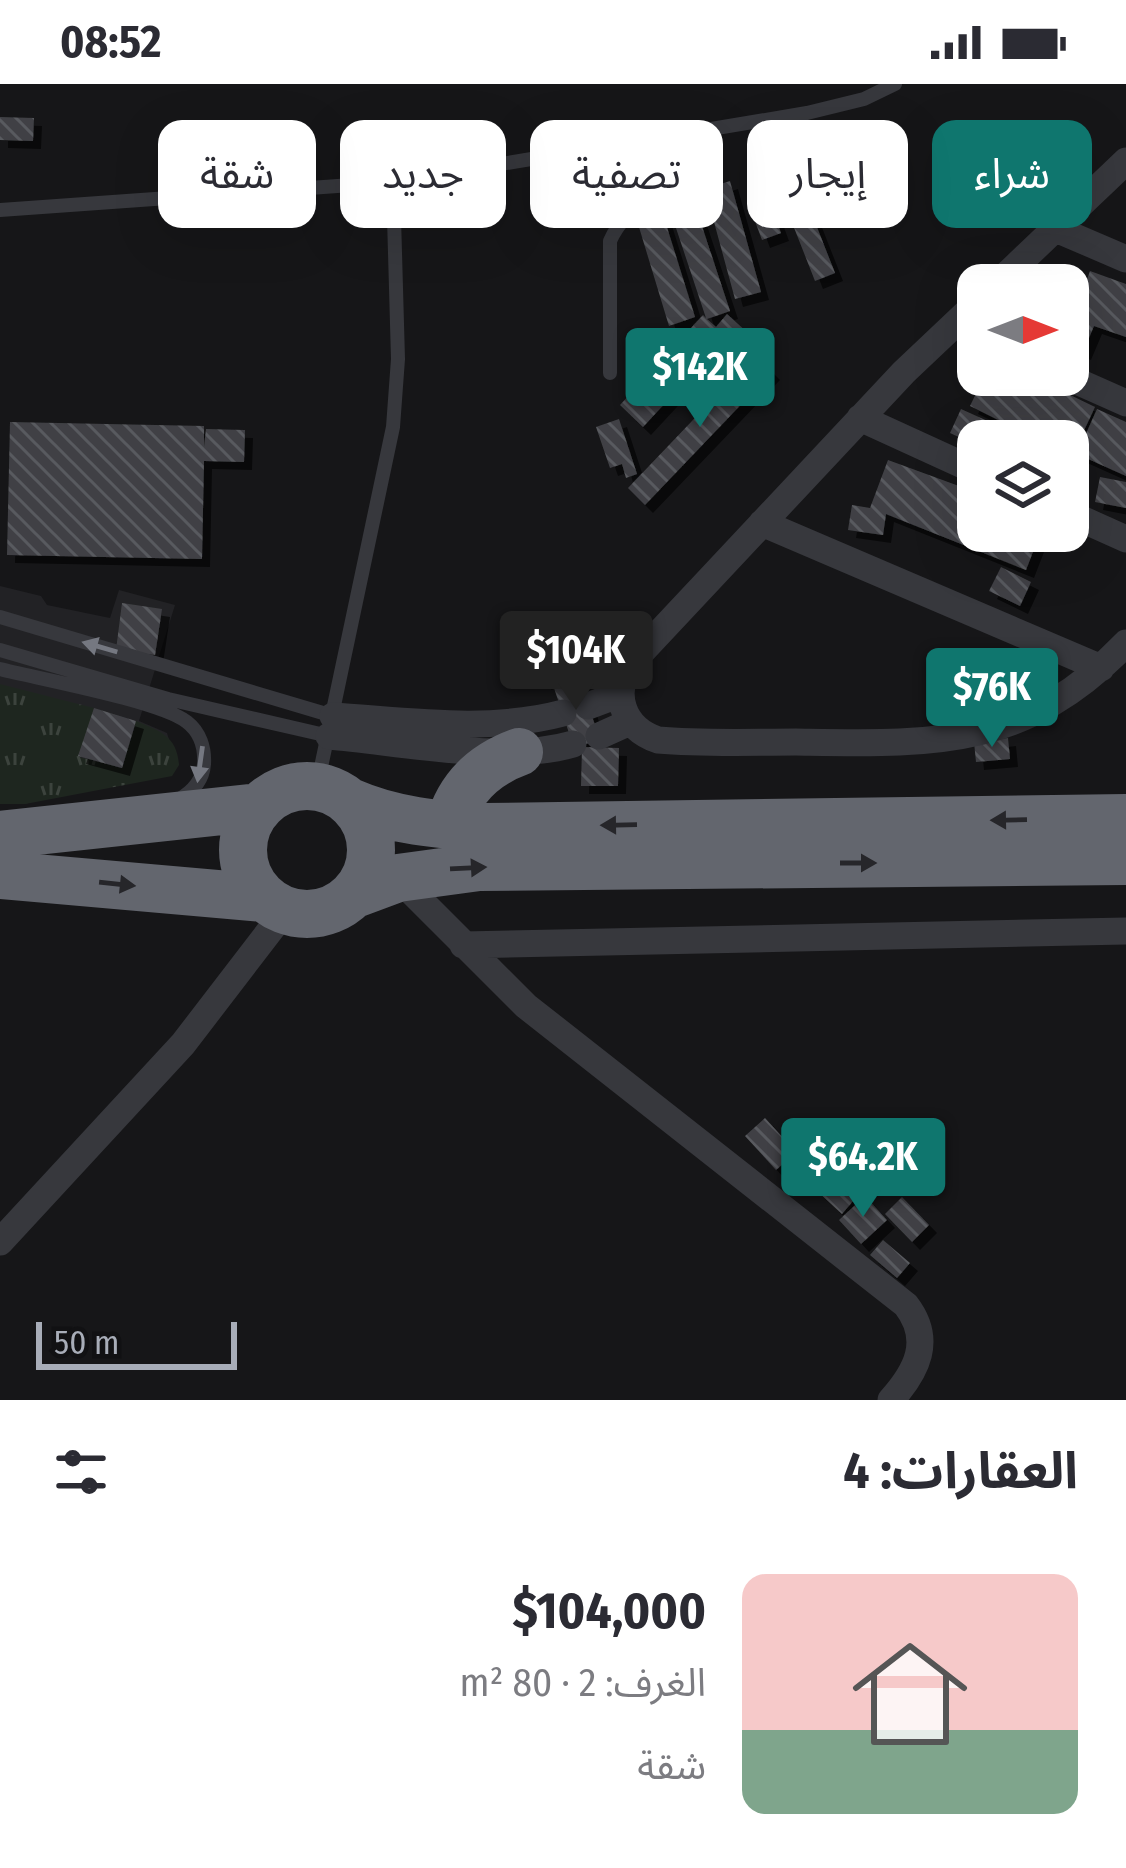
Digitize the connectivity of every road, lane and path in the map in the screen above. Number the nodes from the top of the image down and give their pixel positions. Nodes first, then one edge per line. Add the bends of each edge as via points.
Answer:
1 (895, 84) edge
2 (723, 127) edge
3 (1126, 161) edge
4 (340, 186) edge
5 (0, 210) edge
6 (394, 228) edge
7 (616, 228) edge
8 (1056, 229) junction
9 (1126, 259) edge
10 (1018, 264) edge
11 (957, 339) edge
12 (610, 373) dead end
13 (1089, 387) edge
14 (1126, 403) edge
15 (860, 418) junction
16 (957, 462) edge
17 (1089, 522) edge
18 (762, 523) junction
19 (1126, 539) edge
20 (0, 617) edge
21 (1126, 643) edge
22 (0, 650) edge
23 (1101, 668) junction
24 (0, 669) edge
25 (620, 694) junction
26 (630, 722) junction
27 (331, 726) junction
28 (519, 752) junction
29 (333, 794) junction
30 (259, 807) junction
31 (1126, 818) edge
32 (449, 826) junction
33 (6, 848) edge
34 (1126, 861) edge
35 (376, 886) junction
36 (274, 905) junction
37 (1126, 931) edge
38 (464, 945) junction
39 (0, 1242) edge
40 (891, 1400) edge

1 - 2 lane via 807,113
3 - 8 street
4 - 5 lane
6 - 27 lane via 393,427
7 - 12 lane
8 - 9 street
8 - 10 street
11 - 15 street
13 - 14 street
15 - 16 street
15 - 18 street
17 - 19 street
18 - 23 street
18 - 25 street via 632,661
27 -> 20 lane
21 - 23 street
22 - 27 lane via 168,699
23 - 26 street via 1019,718 923,743 670,741
24 -> 33 lane via 185,720 205,758 196,785 173,802
25 - 26 street
25 - 27 street via 575,710 473,724
26 - 28 street
27 - 28 street
27 - 29 lane
28 - 32 highway via 476,777
29 - 30 highway via 295,787
29 - 32 highway via 376,814
29 - 35 highway via 365,822
30 - 33 highway
30 - 36 highway via 242,854 248,878
31 -> 32 highway
33 -> 36 highway
35 -> 34 highway via 479,867
35 - 36 highway via 310,915
35 - 38 street
36 - 39 street via 182,1044
37 - 38 street
38 - 40 street via 526,1006 906,1305 918,1325 919,1360

